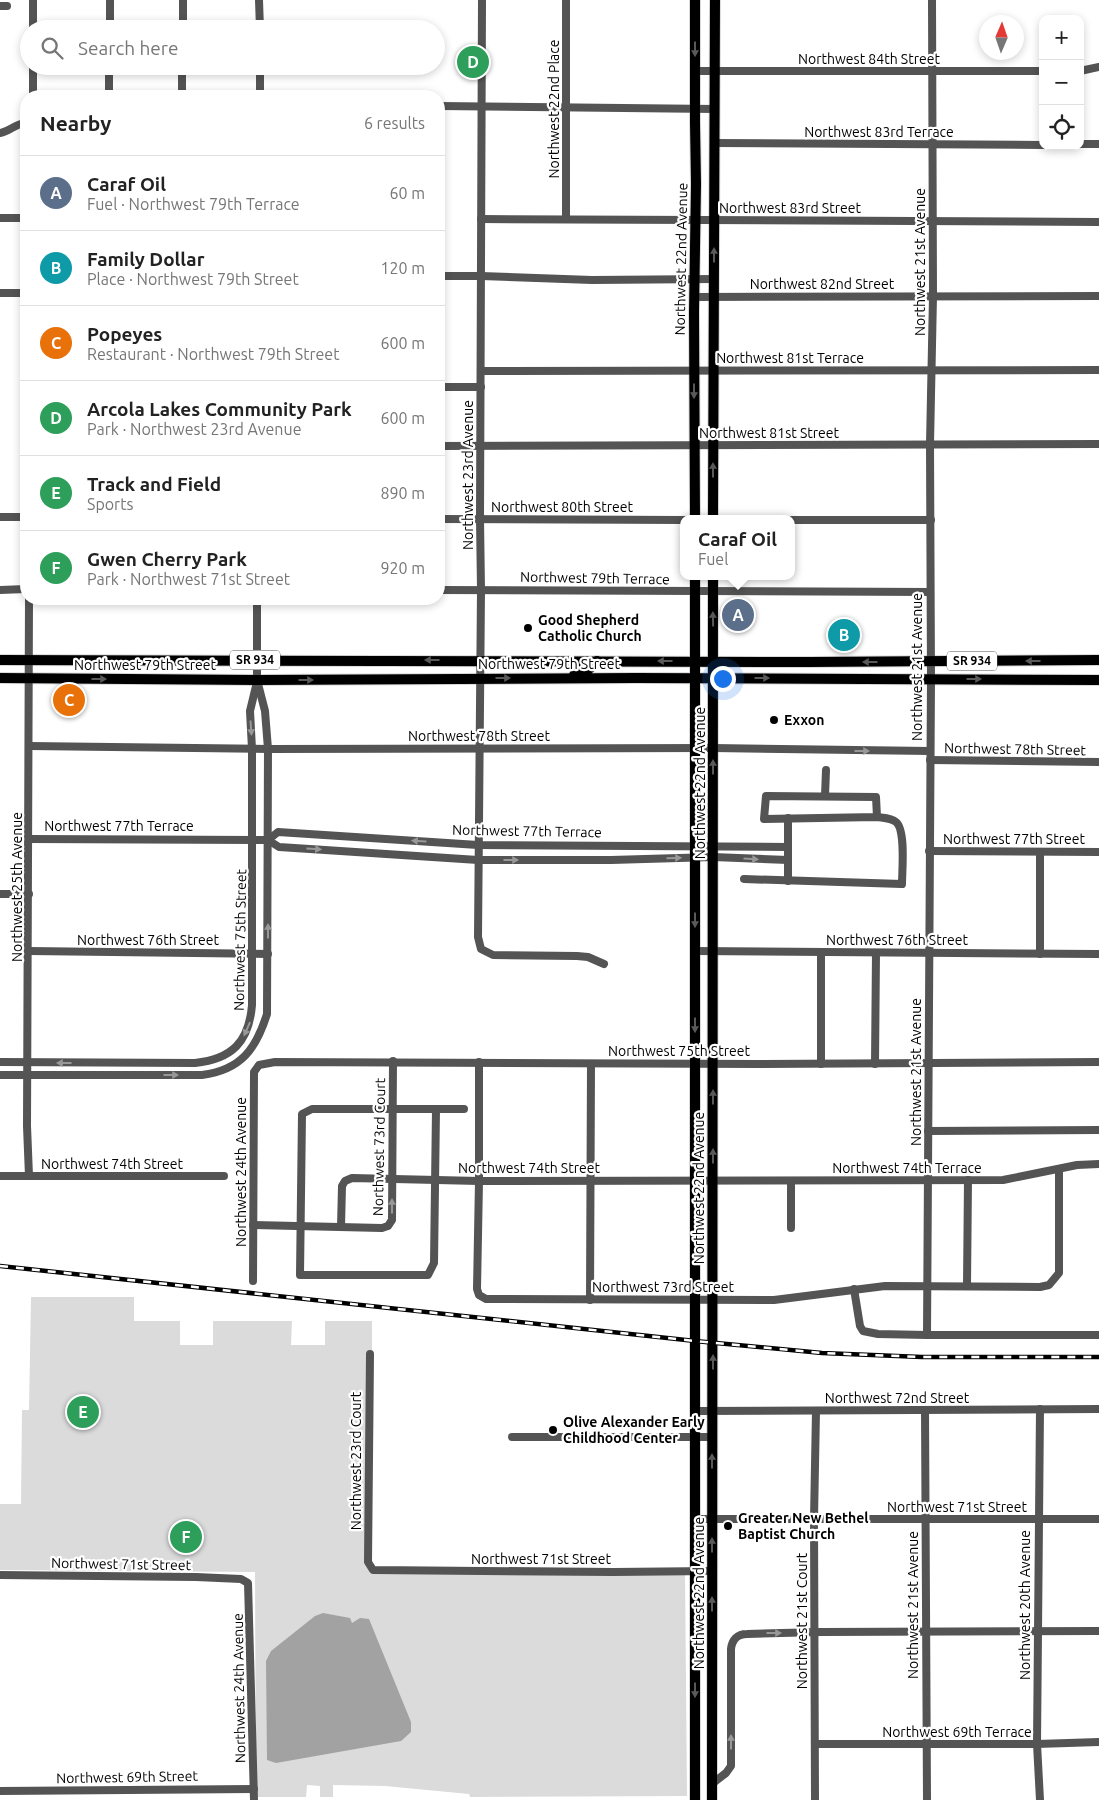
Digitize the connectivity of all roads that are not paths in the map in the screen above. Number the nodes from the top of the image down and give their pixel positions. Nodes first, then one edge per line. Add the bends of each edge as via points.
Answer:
1 (33, 0) edge
2 (110, 0) edge
3 (183, 0) edge
4 (260, 0) edge
5 (482, 0) edge
6 (566, 0) edge
7 (695, 0) edge
8 (715, 0) edge
9 (932, 0) edge
10 (33, 20) edge
11 (110, 20) edge
12 (182, 20) edge
13 (260, 20) edge
14 (1099, 67) edge
15 (1084, 70) edge
16 (695, 71) junction
17 (715, 71) junction
18 (931, 71) junction
19 (1039, 72) edge
20 (33, 75) edge
21 (109, 75) edge
22 (182, 75) edge
23 (260, 75) edge
24 (33, 90) edge
25 (109, 90) edge
26 (182, 90) edge
27 (260, 90) edge
28 (445, 106) edge
29 (482, 107) junction
30 (566, 109) junction
31 (695, 109) junction
32 (715, 109) junction
33 (20, 124) edge
34 (0, 133) edge
35 (714, 143) junction
36 (1039, 144) edge
37 (1084, 144) edge
38 (1099, 144) edge
39 (932, 145) junction
40 (0, 218) edge
41 (20, 218) edge
42 (481, 219) junction
43 (566, 219) junction
44 (695, 220) junction
45 (714, 220) junction
46 (932, 221) junction
47 (1099, 222) edge
48 (445, 276) edge
49 (481, 276) junction
50 (694, 279) junction
51 (714, 279) junction
52 (0, 293) edge
53 (20, 293) edge
54 (714, 296) junction
55 (933, 296) junction
56 (1099, 296) edge
57 (694, 297) junction
58 (1099, 370) edge
59 (481, 371) junction
60 (694, 371) junction
61 (713, 371) junction
62 (932, 371) junction
63 (445, 387) edge
64 (481, 387) junction
65 (930, 444) junction
66 (1099, 444) edge
67 (445, 446) edge
68 (480, 446) junction
69 (694, 446) junction
70 (713, 446) junction
71 (695, 515) edge
72 (713, 515) edge
73 (0, 517) edge
74 (20, 517) edge
75 (445, 519) edge
76 (480, 519) junction
77 (680, 520) edge
78 (795, 520) edge
79 (931, 520) junction
80 (695, 580) edge
81 (713, 580) edge
82 (20, 589) edge
83 (0, 590) edge
84 (445, 590) edge
85 (481, 590) junction
86 (695, 592) junction
87 (712, 592) junction
88 (930, 592) junction
89 (30, 605) edge
90 (257, 605) edge
91 (0, 660) edge
92 (30, 660) junction
93 (144, 660) junction
94 (257, 660) junction
95 (370, 660) junction
96 (480, 660) junction
97 (1099, 660) edge
98 (597, 661) junction
99 (696, 661) junction
100 (713, 661) junction
101 (1056, 661) junction
102 (810, 662) junction
103 (931, 662) junction
104 (0, 678) edge
105 (30, 678) junction
106 (548, 678) junction
107 (696, 678) junction
108 (714, 678) junction
109 (811, 678) junction
110 (144, 679) junction
111 (370, 679) junction
112 (481, 679) junction
113 (931, 679) junction
114 (1055, 679) junction
115 (257, 680) junction
116 (1099, 680) edge
117 (29, 746) junction
118 (480, 748) junction
119 (714, 748) junction
120 (252, 749) junction
121 (268, 749) junction
122 (696, 749) junction
123 (930, 751) junction
124 (930, 760) junction
125 (1099, 762) edge
126 (826, 770) dead end
127 (825, 796) junction
128 (877, 817) junction
129 (788, 818) junction
130 (370, 838) junction
131 (29, 839) junction
132 (253, 840) junction
133 (268, 840) junction
134 (439, 842) junction
135 (478, 845) junction
136 (713, 845) junction
137 (696, 847) junction
138 (788, 847) junction
139 (929, 852) junction
140 (1040, 852) junction
141 (1099, 852) edge
142 (370, 853) junction
143 (438, 857) junction
144 (713, 857) junction
145 (696, 858) junction
146 (478, 860) junction
147 (788, 860) junction
148 (744, 879) dead end
149 (788, 881) junction
150 (0, 894) edge
151 (29, 894) junction
152 (713, 950) junction
153 (29, 951) junction
154 (695, 951) junction
155 (821, 952) junction
156 (253, 953) junction
157 (876, 953) junction
158 (928, 953) junction
159 (268, 954) junction
160 (1040, 954) junction
161 (1099, 954) edge
162 (604, 964) dead end
163 (393, 1061) junction
164 (0, 1062) edge
165 (479, 1062) junction
166 (1099, 1062) edge
167 (29, 1063) junction
168 (93, 1063) junction
169 (151, 1063) junction
170 (695, 1063) junction
171 (713, 1063) junction
172 (590, 1064) junction
173 (821, 1064) junction
174 (875, 1064) junction
175 (928, 1064) junction
176 (259, 1065) joint
177 (0, 1075) edge
178 (93, 1075) junction
179 (151, 1075) junction
180 (29, 1076) junction
181 (392, 1109) junction
182 (436, 1109) junction
183 (464, 1109) dead end
184 (1099, 1130) edge
185 (928, 1131) junction
186 (1099, 1164) edge
187 (1059, 1169) junction
188 (0, 1176) edge
189 (29, 1176) junction
190 (224, 1176) dead end
191 (392, 1179) junction
192 (435, 1180) junction
193 (968, 1180) junction
194 (479, 1181) junction
195 (590, 1181) junction
196 (713, 1181) junction
197 (791, 1181) junction
198 (928, 1181) junction
199 (695, 1182) junction
200 (253, 1226) junction
201 (300, 1226) junction
202 (341, 1227) junction
203 (791, 1228) dead end
204 (253, 1281) dead end
205 (927, 1286) junction
206 (967, 1286) junction
207 (854, 1289) junction
208 (590, 1300) junction
209 (695, 1300) junction
210 (713, 1300) junction
211 (927, 1335) junction
212 (1099, 1335) edge
213 (370, 1354) dead end
214 (1040, 1409) junction
215 (1099, 1409) edge
216 (925, 1410) junction
217 (694, 1411) junction
218 (713, 1411) junction
219 (816, 1411) junction
220 (512, 1436) dead end
221 (694, 1437) junction
222 (712, 1437) junction
223 (694, 1519) junction
224 (712, 1519) junction
225 (814, 1519) junction
226 (926, 1519) junction
227 (1038, 1519) junction
228 (1099, 1519) edge
229 (370, 1568) joint
230 (694, 1571) junction
231 (712, 1571) junction
232 (0, 1575) edge
233 (242, 1579) joint
234 (1099, 1631) edge
235 (925, 1632) junction
236 (1038, 1632) junction
237 (814, 1633) junction
238 (712, 1708) junction
239 (695, 1709) junction
240 (1099, 1742) edge
241 (815, 1744) junction
242 (926, 1744) junction
243 (1037, 1744) junction
244 (713, 1783) junction
245 (254, 1789) junction
246 (0, 1791) edge
247 (254, 1800) edge
248 (695, 1800) edge
249 (712, 1800) edge
250 (815, 1800) edge
251 (927, 1800) edge
252 (1040, 1800) edge

1 - 10 street
2 - 11 street
3 - 12 street
4 - 13 street
5 - 29 street, Northwest 23rd Avenue
6 - 30 street, Northwest 22nd Place
7 -> 16 main road, Northwest 22nd Avenue
8 - 17 main road
9 - 18 street, Northwest 21st Avenue
14 - 15 street
16 - 17 street, Northwest 84th Street
16 - 31 main road, Northwest 22nd Avenue
17 - 18 street, Northwest 84th Street
17 - 32 main road
18 - 19 street, Northwest 84th Street
18 - 39 street, Northwest 21st Avenue
20 - 24 street
21 - 25 street
22 - 26 street
23 - 27 street
28 - 29 street
29 - 30 street
29 - 42 street, Northwest 23rd Avenue
30 - 31 street
30 - 43 street, Northwest 22nd Place
31 - 32 street
31 - 44 main road, Northwest 22nd Avenue
32 - 35 main road
33 - 34 street
35 - 39 street, Northwest 83rd Terrace
35 - 45 main road
36 - 39 street, Northwest 83rd Terrace
37 - 38 street
39 - 46 street, Northwest 21st Avenue
40 - 41 street
42 - 43 street, Northwest 83rd Street
42 - 49 street, Northwest 23rd Avenue
43 - 44 street, Northwest 83rd Street
44 - 45 street, Northwest 83rd Street
44 - 50 main road, Northwest 22nd Avenue
45 - 46 street, Northwest 83rd Street
51 -> 45 main road
46 - 47 street, Northwest 83rd Street
46 - 55 street, Northwest 21st Avenue
48 - 49 street
49 - 50 street
49 - 59 street, Northwest 23rd Avenue
50 - 51 street
50 - 57 main road, Northwest 22nd Avenue
51 - 54 main road
52 - 53 street
54 - 55 street, Northwest 82nd Street
54 - 57 street, Northwest 82nd Street
54 - 61 main road
55 - 56 street, Northwest 82nd Street
55 - 62 street, Northwest 21st Avenue
57 - 60 main road, Northwest 22nd Avenue
58 - 62 street, Northwest 81st Terrace
59 - 60 street, Northwest 81st Terrace
59 - 64 street, Northwest 23rd Avenue
60 - 61 street, Northwest 81st Terrace
60 -> 69 main road, Northwest 22nd Avenue
61 - 62 street, Northwest 81st Terrace
61 - 70 main road
62 - 65 street, Northwest 21st Avenue
63 - 64 street
64 - 68 street, Northwest 23rd Avenue
65 - 66 street, Northwest 81st Street
65 - 70 street, Northwest 81st Street
65 - 79 street, Northwest 21st Avenue
67 - 68 street, Northwest 81st Street
68 - 69 street, Northwest 81st Street
68 - 76 street, Northwest 23rd Avenue
69 - 70 street, Northwest 81st Street
69 - 71 main road, Northwest 22nd Avenue
72 -> 70 main road
73 - 74 street
75 - 76 street, Northwest 80th Street
76 - 77 street, Northwest 80th Street
76 - 85 street, Northwest 23rd Avenue
78 - 79 street
79 - 88 street, Northwest 21st Avenue
80 - 86 main road, Northwest 22nd Avenue
81 - 87 main road, Northwest 22nd Avenue
82 - 83 street
84 - 85 street, Northwest 79th Terrace
85 - 86 street, Northwest 79th Terrace
85 - 96 street, Northwest 23rd Avenue
86 - 87 street, Northwest 79th Terrace
86 - 99 main road, Northwest 22nd Avenue
87 - 88 street, Northwest 79th Terrace
100 -> 87 main road, Northwest 22nd Avenue
88 - 103 street, Northwest 21st Avenue
89 - 92 street, Northwest 25th Avenue
90 - 94 street
91 - 92 main road, Northwest 79th Street / SR 934
92 - 93 main road, Northwest 79th Street / SR 934
92 - 105 street, Northwest 25th Avenue
93 - 94 main road, Northwest 79th Street / SR 934
93 - 110 main road
94 - 95 main road, Northwest 79th Street / SR 934
94 - 115 street
96 -> 95 main road, Northwest 79th Street / SR 934
95 - 111 main road
96 - 98 main road, Northwest 79th Street / SR 934
96 - 112 street, Northwest 23rd Avenue
97 - 101 main road, Northwest 79th Street / SR 934
99 -> 98 main road, Northwest 79th Street / SR 934
98 - 106 main road via 583,672
99 - 100 main road, Northwest 79th Street / SR 934
99 - 107 main road, Northwest 22nd Avenue
100 - 102 main road, Northwest 79th Street / SR 934
100 - 108 main road, Northwest 22nd Avenue
101 -> 103 main road, Northwest 79th Street / SR 934
101 - 114 main road
103 -> 102 main road, Northwest 79th Street / SR 934
102 - 109 main road
103 - 113 street, Northwest 21st Avenue
104 - 105 main road, Northwest 79th Street / SR 934
105 -> 110 main road, Northwest 79th Street / SR 934
105 - 117 street, Northwest 25th Avenue
106 - 107 main road, Northwest 79th Street / SR 934
112 -> 106 main road, Northwest 79th Street / SR 934
107 - 108 main road, Northwest 79th Street / SR 934
107 - 122 main road, Northwest 22nd Avenue
108 -> 109 main road, Northwest 79th Street / SR 934
108 - 119 main road, Northwest 22nd Avenue
109 - 113 main road, Northwest 79th Street / SR 934
110 - 115 main road, Northwest 79th Street / SR 934
111 - 112 main road, Northwest 79th Street / SR 934
115 -> 111 main road, Northwest 79th Street / SR 934
112 - 118 street, Northwest 23rd Avenue
113 -> 114 main road, Northwest 79th Street / SR 934
113 - 123 street, Northwest 21st Avenue
114 - 116 main road, Northwest 79th Street / SR 934
115 -> 120 street, Northwest 75th Street via 250,711
115 - 121 street via 265,711
117 - 120 street, Northwest 78th Street
117 - 131 street, Northwest 25th Avenue
118 - 121 street, Northwest 78th Street
118 - 122 street, Northwest 78th Street
118 - 135 street, Northwest 23rd Avenue
119 - 122 street, Northwest 78th Street
119 -> 123 street, Northwest 78th Street
136 -> 119 main road, Northwest 22nd Avenue
120 - 121 street, Northwest 78th Street
120 - 132 street, Northwest 75th Street
121 - 133 street
122 - 137 main road, Northwest 22nd Avenue
123 - 124 street, Northwest 21st Avenue
124 - 125 street, Northwest 78th Street
124 - 139 street, Northwest 21st Avenue
126 - 127 street
127 - 128 street via 876,797
127 - 129 street via 766,796 764,819
128 - 129 street
128 - 149 street via 897,823 902,831 902,884
129 - 138 street
130 - 133 street, Northwest 77th Terrace via 278,832
134 -> 130 street, Northwest 77th Terrace
130 - 142 street
131 - 132 street, Northwest 77th Terrace
131 - 151 street, Northwest 25th Avenue
132 - 133 street, Northwest 77th Terrace
132 - 156 street, Northwest 75th Street
133 -> 142 street, Northwest 77th Terrace via 279,847
159 -> 133 street
134 - 135 street, Northwest 77th Terrace
134 - 143 street
135 - 137 street, Northwest 77th Terrace
135 - 146 street, Northwest 23rd Avenue
136 - 137 street, Northwest 77th Terrace
136 - 138 street, Northwest 77th Terrace
136 - 144 main road, Northwest 22nd Avenue
137 - 145 main road, Northwest 22nd Avenue
138 - 147 street
139 - 140 street, Northwest 77th Street
139 - 158 street, Northwest 21st Avenue
140 - 141 street, Northwest 77th Street
140 - 160 street
142 - 143 street, Northwest 77th Terrace
143 - 146 street, Northwest 77th Terrace
144 - 145 street, Northwest 77th Terrace
144 -> 147 street, Northwest 77th Terrace
144 - 152 main road, Northwest 22nd Avenue
146 -> 145 street, Northwest 77th Terrace
145 -> 154 main road, Northwest 22nd Avenue
146 - 162 street, Northwest 23rd Avenue via 478,937 481,949 493,955 588,957
147 - 149 street
148 - 149 street
150 - 151 street
151 - 153 street, Northwest 25th Avenue
152 - 154 street, Northwest 76th Street
152 - 155 street, Northwest 76th Street
152 - 171 main road, Northwest 22nd Avenue
153 - 156 street, Northwest 76th Street
153 - 167 street, Northwest 25th Avenue
154 -> 170 main road, Northwest 22nd Avenue
155 - 157 street, Northwest 76th Street
155 - 173 street
156 - 159 street, Northwest 76th Street
156 -> 169 street, Northwest 75th Street via 251,1022 239,1045 230,1053 207,1062
157 - 158 street, Northwest 76th Street
157 - 174 street
158 - 160 street, Northwest 76th Street
158 - 175 street, Northwest 21st Avenue
179 -> 159 street via 202,1075 227,1070 246,1056 260,1035 267,1014
160 - 161 street, Northwest 76th Street
163 - 165 street, Northwest 75th Street
163 - 176 street, Northwest 75th Street via 275,1062
163 - 181 street, Northwest 73rd Court
164 - 167 street, Northwest 75th Street
165 - 172 street, Northwest 75th Street
165 - 194 street
166 - 175 street, Northwest 75th Street
168 -> 167 street, Northwest 75th Street
167 - 180 street, Northwest 25th Avenue
168 - 169 street, Northwest 75th Street
168 - 178 street
169 - 179 street
170 - 171 street, Northwest 75th Street
170 - 172 street, Northwest 75th Street
170 - 199 main road, Northwest 22nd Avenue
171 - 173 street, Northwest 75th Street
196 -> 171 main road, Northwest 22nd Avenue
172 - 195 street
173 - 174 street, Northwest 75th Street
174 - 175 street, Northwest 75th Street
175 - 185 street, Northwest 21st Avenue
176 - 200 street, Northwest 24th Avenue via 254,1072
177 - 180 street
178 - 179 street
178 - 180 street
180 - 189 street, Northwest 25th Avenue
181 - 182 street
181 - 191 street, Northwest 73rd Court
181 - 201 street via 312,1109 302,1114
182 - 183 street
182 - 192 street
184 - 185 street
185 - 198 street, Northwest 21st Avenue
186 - 187 street, Northwest 74th Terrace
187 - 193 street, Northwest 74th Terrace via 1003,1180
187 - 206 street, Northwest 73rd Street via 1059,1273 1055,1279 1040,1287
188 - 189 street, Northwest 74th Street
189 - 190 street, Northwest 74th Street
191 - 192 street, Northwest 74th Street
191 - 202 street, Northwest 74th Street via 352,1178 345,1181
202 -> 191 street, Northwest 73rd Court via 388,1226 392,1220
192 - 194 street, Northwest 74th Street
192 - 201 street via 434,1263 428,1275 300,1275
193 - 198 street, Northwest 74th Terrace
193 - 206 street
194 - 195 street, Northwest 74th Street
194 - 208 street, Northwest 73rd Street via 479,1295 486,1299
195 - 199 street, Northwest 74th Street
195 - 208 street
196 - 197 street, Northwest 74th Terrace
196 - 199 street, Northwest 74th Street
196 - 210 main road, Northwest 22nd Avenue
197 - 198 street, Northwest 74th Terrace
197 - 203 street
198 - 205 street, Northwest 21st Avenue
199 - 209 main road, Northwest 22nd Avenue
200 - 201 street
200 - 204 street, Northwest 24th Avenue
201 - 202 street
205 - 206 street, Northwest 73rd Street
205 - 207 street, Northwest 73rd Street
205 - 211 street, Northwest 21st Avenue
207 - 210 street, Northwest 73rd Street via 774,1300
207 - 211 street via 860,1326 864,1331
208 - 209 street, Northwest 73rd Street
209 - 210 street, Northwest 73rd Street
209 - 217 main road, Northwest 22nd Avenue
218 -> 210 main road, Northwest 22nd Avenue
211 - 212 street
213 - 229 street, Northwest 23rd Court
214 - 215 street, Northwest 72nd Street
214 - 216 street, Northwest 72nd Street
214 - 227 street, Northwest 20th Avenue
216 - 219 street, Northwest 72nd Street
216 - 226 street, Northwest 21st Avenue
217 - 218 street, Northwest 72nd Street
217 - 221 main road, Northwest 22nd Avenue
218 - 219 street, Northwest 72nd Street
218 - 222 main road, Northwest 22nd Avenue
219 - 225 street, Northwest 21st Court
220 - 221 street
221 - 222 street
221 - 223 main road, Northwest 22nd Avenue
224 -> 222 main road, Northwest 22nd Avenue
223 - 224 street, Northwest 71st Street
223 - 230 main road, Northwest 22nd Avenue
224 - 225 street, Northwest 71st Street
231 -> 224 main road, Northwest 22nd Avenue
225 - 226 street, Northwest 71st Street
225 - 237 street, Northwest 21st Court
226 - 227 street, Northwest 71st Street
226 - 235 street, Northwest 21st Avenue
227 - 228 street, Northwest 71st Street
227 - 236 street, Northwest 20th Avenue
229 - 230 street, Northwest 71st Street
230 - 231 street, Northwest 71st Street
230 -> 239 main road, Northwest 22nd Avenue
238 -> 231 main road, Northwest 22nd Avenue
232 - 233 street, Northwest 71st Street
233 - 245 street, Northwest 24th Avenue via 248,1583 249,1592
234 - 236 street
235 - 236 street
235 - 237 street
235 - 242 street, Northwest 21st Avenue
236 - 243 street, Northwest 20th Avenue
237 - 241 street, Northwest 21st Court
244 -> 237 street via 731,1766 731,1650 736,1638 742,1634
238 - 239 main road
238 - 244 main road, Northwest 22nd Avenue
239 - 248 main road, Northwest 22nd Avenue
240 - 243 street, Northwest 69th Terrace
241 - 242 street, Northwest 69th Terrace
241 - 250 street, Northwest 21st Court
242 - 243 street, Northwest 69th Terrace
242 - 251 street, Northwest 21st Avenue
243 - 252 street, Northwest 20th Avenue
244 - 249 main road, Northwest 22nd Avenue
245 - 246 street, Northwest 69th Street
245 - 247 street, Northwest 24th Avenue

